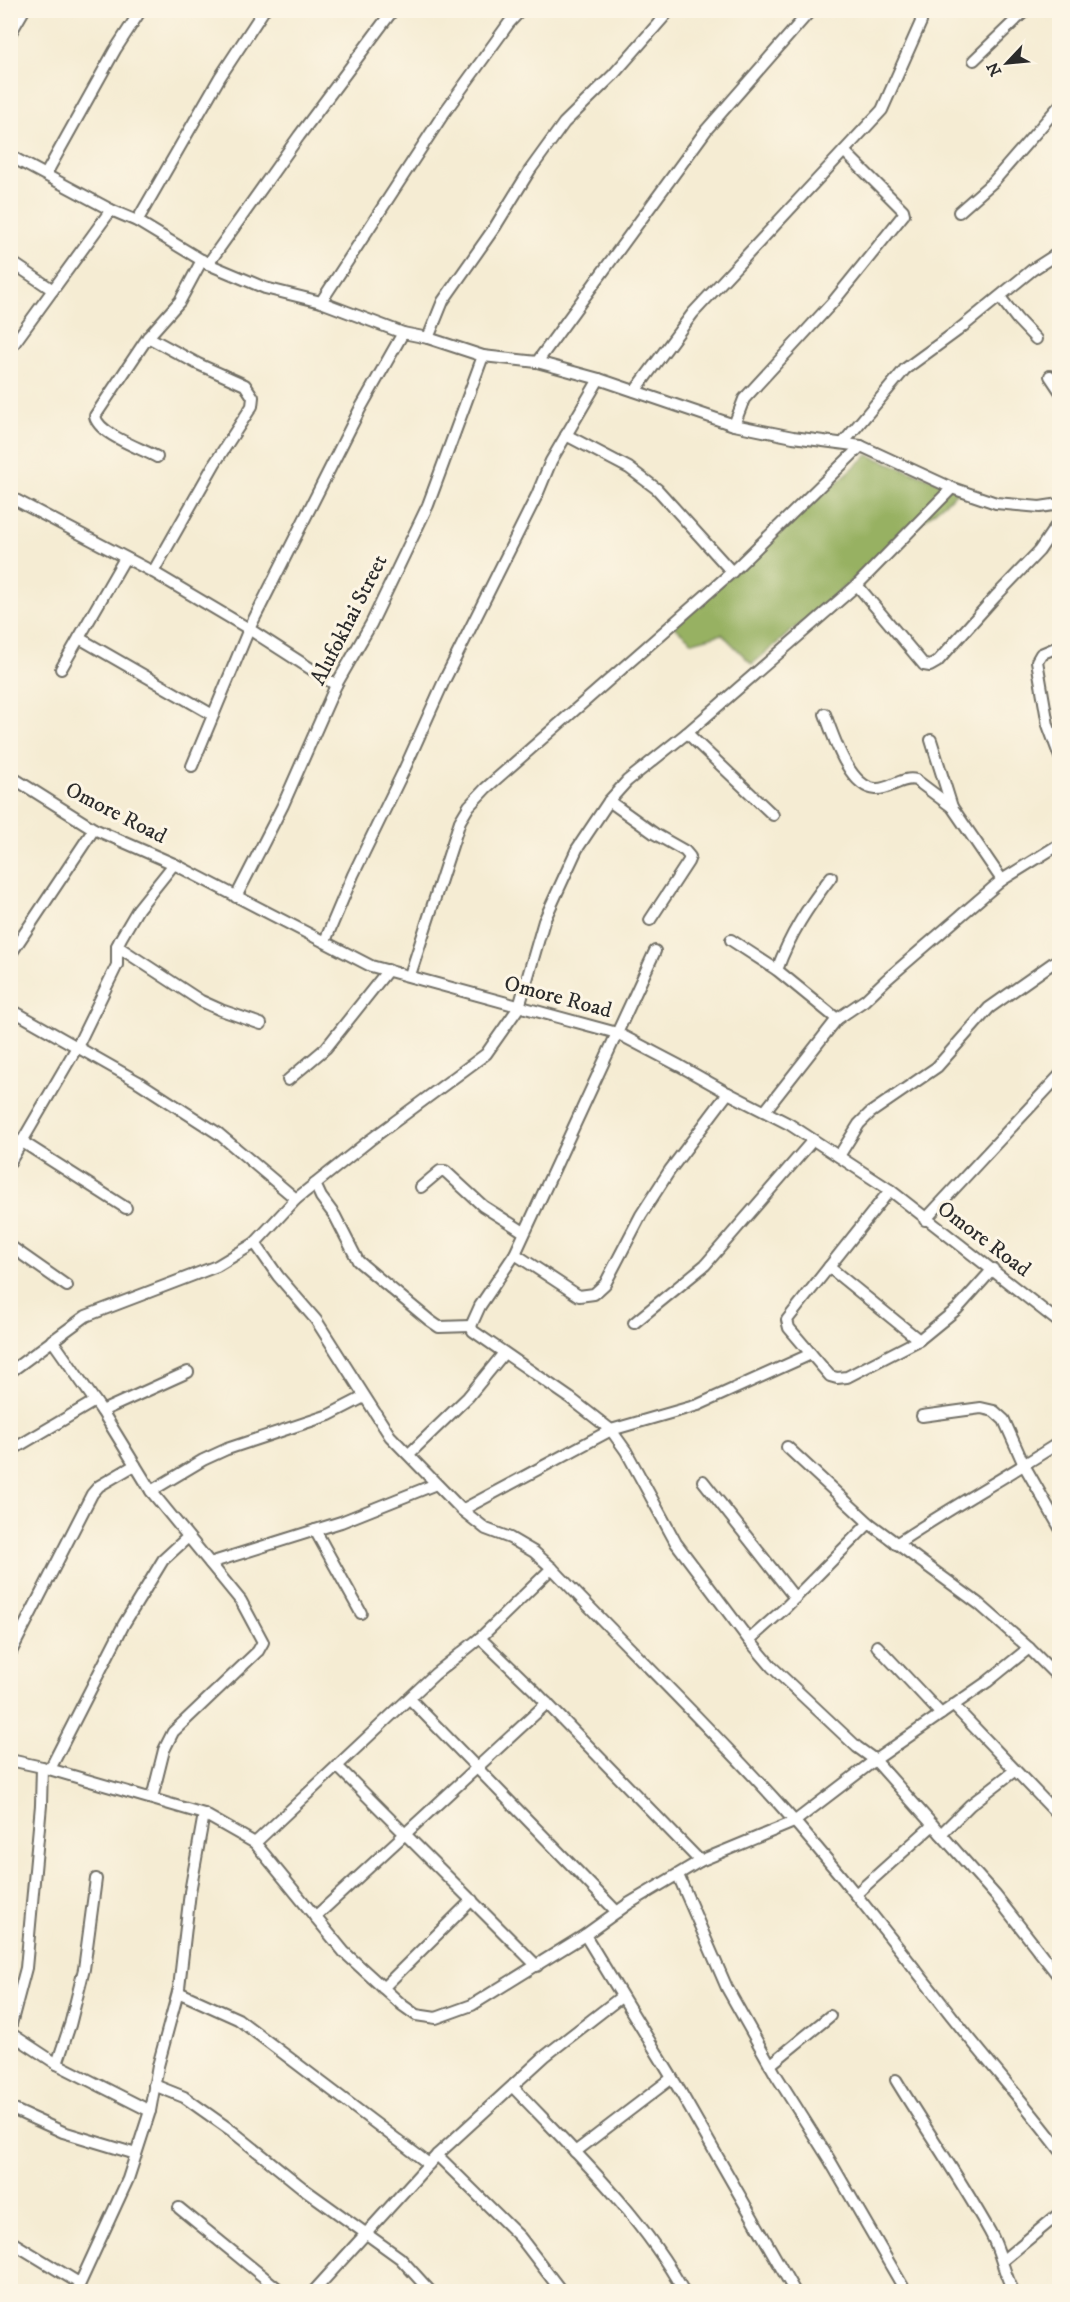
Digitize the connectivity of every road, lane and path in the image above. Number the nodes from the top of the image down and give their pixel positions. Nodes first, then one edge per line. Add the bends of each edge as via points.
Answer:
1 (24, 10) edge
2 (141, 10) edge
3 (264, 10) edge
4 (393, 10) edge
5 (521, 10) edge
6 (670, 10) edge
7 (811, 10) edge
8 (920, 10) edge
9 (1026, 10) edge
10 (10, 34) edge
11 (974, 60) dead end
12 (1059, 105) edge
13 (844, 151) junction
14 (10, 156) edge
15 (46, 174) junction
16 (111, 210) junction
17 (959, 212) dead end
18 (137, 221) junction
19 (1059, 252) edge
20 (10, 261) edge
21 (205, 262) junction
22 (53, 290) junction
23 (1000, 297) junction
24 (321, 302) junction
25 (402, 333) junction
26 (148, 337) junction
27 (428, 338) junction
28 (1036, 339) dead end
29 (10, 349) edge
30 (483, 356) junction
31 (537, 363) junction
32 (1050, 376) dead end
33 (598, 379) junction
34 (635, 391) junction
35 (1059, 391) edge
36 (734, 425) junction
37 (566, 435) junction
38 (843, 443) junction
39 (861, 446) junction
40 (157, 457) dead end
41 (952, 488) junction
42 (12, 501) edge
43 (1059, 504) edge
44 (1059, 520) edge
45 (125, 558) junction
46 (153, 572) junction
47 (732, 572) junction
48 (856, 585) junction
49 (249, 629) junction
50 (78, 638) junction
51 (1059, 646) edge
52 (61, 669) dead end
53 (336, 685) junction
54 (825, 714) dead end
55 (213, 715) junction
56 (687, 733) junction
57 (931, 740) dead end
58 (1059, 758) edge
59 (192, 765) dead end
60 (10, 776) edge
61 (609, 801) junction
62 (952, 807) junction
63 (773, 815) dead end
64 (94, 829) junction
65 (1059, 844) edge
66 (174, 864) junction
67 (831, 877) dead end
68 (1002, 880) junction
69 (236, 897) junction
70 (650, 920) dead end
71 (731, 939) dead end
72 (325, 941) junction
73 (117, 946) junction
74 (655, 951) dead end
75 (10, 955) edge
76 (1059, 958) edge
77 (388, 970) junction
78 (777, 970) junction
79 (410, 975) junction
80 (519, 1007) junction
81 (10, 1009) edge
82 (837, 1019) junction
83 (261, 1024) dead end
84 (616, 1033) junction
85 (77, 1047) junction
86 (1059, 1075) edge
87 (288, 1080) dead end
88 (728, 1093) junction
89 (765, 1111) junction
90 (813, 1140) junction
91 (21, 1141) junction
92 (839, 1156) junction
93 (10, 1162) edge
94 (315, 1184) junction
95 (421, 1187) dead end
96 (890, 1190) junction
97 (296, 1199) junction
98 (126, 1208) dead end
99 (926, 1220) junction
100 (524, 1232) junction
101 (255, 1243) junction
102 (10, 1246) edge
103 (514, 1254) junction
104 (829, 1268) junction
105 (993, 1269) junction
106 (67, 1286) dead end
107 (634, 1323) dead end
108 (1059, 1323) edge
109 (471, 1326) junction
110 (52, 1340) junction
111 (919, 1340) junction
112 (504, 1353) junction
113 (811, 1354) junction
114 (10, 1372) edge
115 (188, 1372) dead end
116 (364, 1397) junction
117 (95, 1401) junction
118 (102, 1411) junction
119 (922, 1416) dead end
120 (611, 1430) junction
121 (1059, 1442) edge
122 (787, 1447) dead end
123 (10, 1451) edge
124 (409, 1454) junction
125 (135, 1465) junction
126 (1024, 1465) junction
127 (703, 1481) dead end
128 (436, 1484) junction
129 (152, 1491) junction
130 (462, 1510) junction
131 (869, 1523) junction
132 (1059, 1528) edge
133 (315, 1530) junction
134 (188, 1537) junction
135 (896, 1544) junction
136 (210, 1563) junction
137 (552, 1568) junction
138 (795, 1599) junction
139 (361, 1613) dead end
140 (480, 1638) junction
141 (749, 1640) junction
142 (877, 1646) dead end
143 (1029, 1648) junction
144 (10, 1654) edge
145 (1059, 1678) edge
146 (410, 1699) junction
147 (547, 1703) junction
148 (953, 1706) junction
149 (941, 1714) junction
150 (10, 1760) edge
151 (875, 1760) junction
152 (337, 1766) junction
153 (46, 1768) junction
154 (478, 1769) junction
155 (1014, 1771) junction
156 (152, 1798) junction
157 (204, 1814) junction
158 (1059, 1817) edge
159 (794, 1822) junction
160 (933, 1825) junction
161 (941, 1834) junction
162 (406, 1835) junction
163 (255, 1843) junction
164 (700, 1861) junction
165 (678, 1875) junction
166 (96, 1879) dead end
167 (856, 1894) junction
168 (472, 1900) junction
169 (617, 1912) junction
170 (315, 1917) junction
171 (585, 1935) junction
172 (537, 1966) junction
173 (1059, 1978) edge
174 (383, 1988) junction
175 (178, 1992) junction
176 (621, 1997) junction
177 (830, 2016) dead end
178 (10, 2030) edge
179 (57, 2064) junction
180 (770, 2065) junction
181 (672, 2078) junction
182 (896, 2080) dead end
183 (154, 2085) junction
184 (513, 2087) junction
185 (10, 2108) edge
186 (150, 2111) junction
187 (1059, 2150) edge
188 (575, 2152) junction
189 (136, 2154) junction
190 (437, 2155) junction
191 (429, 2164) junction
192 (179, 2208) dead end
193 (1059, 2213) edge
194 (365, 2234) junction
195 (10, 2241) edge
196 (1002, 2261) junction
197 (78, 2287) edge
198 (282, 2292) edge
199 (313, 2292) edge
200 (431, 2292) edge
201 (562, 2292) edge
202 (684, 2292) edge
203 (795, 2292) edge
204 (906, 2292) edge
205 (1014, 2292) edge

1 - 10 street
2 - 15 street
3 - 18 street via 220,77
4 - 21 street
5 - 24 street via 444,113
6 - 27 street via 564,123 443,302
7 - 31 street via 707,129
8 - 13 street via 921,22 882,110
9 - 11 street
12 - 17 street via 993,182
13 - 34 street via 693,313
13 - 36 street via 904,214 833,302 744,399
14 - 15 street
15 - 16 street
16 - 18 street
16 - 22 street
18 - 21 street
19 - 23 street
20 - 22 street
21 - 24 street via 265,288
21 - 26 street via 180,302
22 - 29 street
23 - 28 street
23 - 38 street via 905,369
24 - 25 street
25 - 27 street
25 - 49 street
26 - 40 street via 95,416 104,430
26 - 46 street via 245,385 253,397 252,406
27 - 30 street
30 - 31 street
30 - 53 street, Alufokhai Street via 428,505
31 - 33 street
32 - 35 street
33 - 34 street
33 - 37 street
34 - 36 street
36 - 38 street
37 - 47 street via 643,477
37 - 72 street via 444,681
38 - 39 street
39 - 41 street
39 - 47 street
41 - 43 street via 996,503 1040,507
41 - 48 street
42 - 45 street
44 - 48 street via 1039,551 937,663 930,666 924,666
45 - 46 street
45 - 50 street
46 - 49 street
47 - 79 street via 469,806 460,821
48 - 56 street
49 - 53 street
49 - 55 street
50 - 52 street
50 - 55 street
51 - 58 street via 1041,654 1037,661 1048,725
53 - 69 street, Alufokhai Street via 283,805
54 - 62 street via 839,751 855,777 867,787 877,790 910,778
55 - 59 street
56 - 61 street via 627,781
56 - 63 street
57 - 62 street
60 - 64 street, Omore Road
61 - 70 street via 690,856
61 - 80 street via 577,849 544,921
62 - 68 street
64 - 66 street, Omore Road
64 - 75 street
65 - 68 street
66 - 69 street, Omore Road
66 - 73 street via 138,909
67 - 78 street via 806,909
68 - 82 street via 865,1000
69 - 72 street, Omore Road
71 - 78 street
72 - 77 street, Omore Road via 371,966
73 - 83 street via 201,1001
73 - 85 street via 117,966
74 - 84 street
76 - 92 street via 989,1008 937,1067 870,1113
77 - 79 street, Omore Road
77 - 87 street via 326,1048
78 - 82 street
79 - 80 street, Omore Road
80 - 84 street, Omore Road
80 - 94 street via 486,1054
81 - 85 street
82 - 89 street
84 - 88 street, Omore Road
84 - 100 street
85 - 91 street
85 - 97 street via 219,1134
86 - 99 street
88 - 89 street, Omore Road
88 - 103 street via 670,1170 605,1284 594,1294 579,1296
89 - 90 street, Omore Road
90 - 92 street, Omore Road
90 - 107 street via 705,1265
91 - 93 street
91 - 98 street
92 - 96 street, Omore Road
94 - 97 street
94 - 109 street via 358,1261 439,1327
95 - 100 street via 445,1171 483,1206
96 - 99 street, Omore Road
96 - 104 street
97 - 101 street
99 - 105 street, Omore Road
100 - 103 street
101 - 110 street via 217,1266 86,1316
101 - 116 street via 316,1320
102 - 106 street
103 - 109 street
104 - 111 street
104 - 113 street via 787,1320
105 - 108 street, Omore Road
105 - 111 street via 957,1309
109 - 112 street
110 - 114 street
110 - 117 street
111 - 113 street via 847,1377 830,1376
112 - 120 street
112 - 124 street via 468,1397
113 - 120 street via 698,1405
115 - 118 street
116 - 124 street via 390,1436
116 - 129 street via 329,1416 227,1449
117 - 118 street
117 - 123 street
118 - 125 street
119 - 126 street via 981,1408 994,1412 1009,1428
120 - 130 street
120 - 141 street via 676,1542
121 - 126 street
122 - 131 street
124 - 128 street
125 - 129 street
125 - 144 street via 92,1494
126 - 132 street
126 - 135 street
127 - 138 street
128 - 130 street
128 - 133 street
129 - 134 street
130 - 137 street via 486,1529 534,1552
131 - 135 street
131 - 138 street
133 - 136 street
133 - 139 street
134 - 136 street
134 - 153 street via 163,1560
135 - 143 street via 978,1604
136 - 156 street via 241,1601 263,1642 173,1732 164,1750
137 - 140 street
137 - 159 street
138 - 141 street
140 - 146 street
140 - 147 street
141 - 151 street via 772,1667
142 - 149 street
143 - 145 street
143 - 148 street
146 - 152 street
146 - 154 street
147 - 154 street
147 - 164 street
148 - 149 street
148 - 155 street
149 - 151 street
150 - 153 street
151 - 159 street
151 - 160 street
152 - 162 street
152 - 163 street
153 - 156 street
153 - 178 street via 26,1968
154 - 162 street
154 - 169 street
155 - 158 street
155 - 161 street via 970,1805
156 - 157 street
157 - 163 street
157 - 175 street
159 - 164 street
159 - 167 street
160 - 161 street
160 - 167 street
161 - 173 street via 996,1896
162 - 168 street
162 - 170 street
163 - 170 street
164 - 165 street
165 - 169 street
165 - 180 street via 727,1988
166 - 179 street via 84,1969
167 - 187 street
168 - 172 street
168 - 174 street
169 - 171 street
170 - 174 street via 344,1952
171 - 172 street
171 - 176 street
172 - 174 street via 472,2005 436,2018 416,2015
175 - 183 street
175 - 191 street via 238,2019
176 - 181 street
176 - 184 street via 545,2056
177 - 180 street
178 - 179 street
179 - 186 street
180 - 204 street
181 - 188 street
181 - 203 street
182 - 196 street via 972,2199
183 - 186 street
183 - 194 street via 184,2097 232,2130
184 - 188 street
184 - 190 street
185 - 189 street via 63,2132
186 - 189 street
188 - 202 street via 669,2264
189 - 197 street via 129,2178
190 - 191 street
190 - 201 street via 520,2237
191 - 194 street
192 - 198 street
193 - 196 street
194 - 199 street
194 - 200 street via 400,2258
195 - 197 street
196 - 205 street

